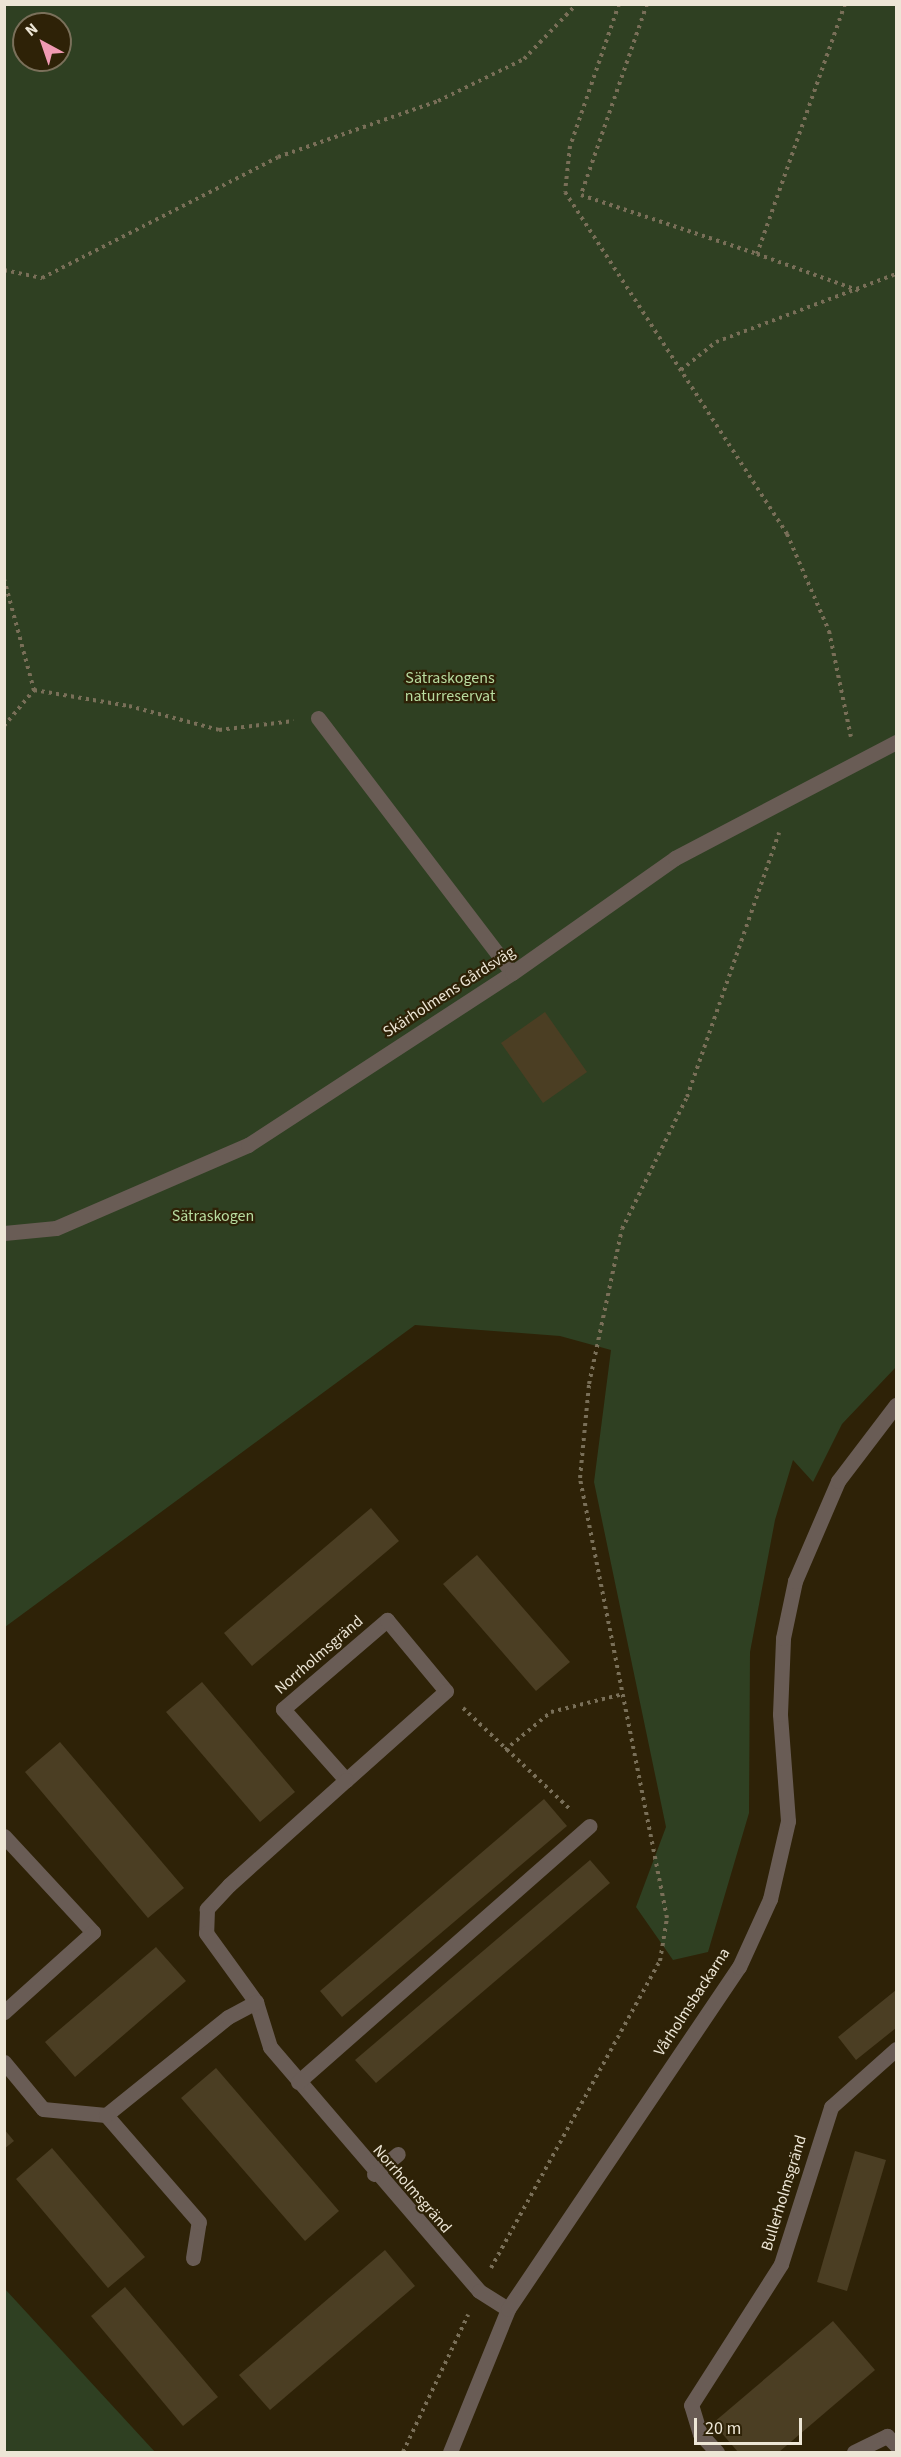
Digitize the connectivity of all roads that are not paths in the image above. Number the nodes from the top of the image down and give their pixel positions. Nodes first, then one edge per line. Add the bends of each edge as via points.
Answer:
1 (318, 718) road end
2 (897, 742) edge
3 (512, 973) junction
4 (4, 1233) edge
5 (897, 1405) edge
6 (346, 1780) junction
7 (589, 1827) road end
8 (4, 1836) edge
9 (256, 2002) junction
10 (4, 2012) edge
11 (897, 2049) edge
12 (4, 2062) edge
13 (298, 2082) junction
14 (106, 2115) junction
15 (398, 2154) dead end
16 (374, 2175) junction
17 (193, 2258) dead end
18 (508, 2309) junction
19 (897, 2445) edge
20 (450, 2452) edge
21 (717, 2452) edge
22 (854, 2452) edge

1 - 3 street
2 - 3 street, Skärholmens Gårdsväg via 675,858
3 - 4 street, Skärholmens Gårdsväg via 248,1145 56,1228
5 - 18 street, Vårholmsbackarna via 838,1481 795,1581 783,1638 780,1714 788,1821 770,1899 739,1967
6 - 6 street, Norrholmsgränd via 446,1691 387,1620 283,1708
6 - 9 street, Norrholmsgränd via 207,1908 206,1933
7 - 13 street
8 - 10 street via 93,1932
9 - 13 street, Norrholmsgränd via 270,2047
9 - 14 street via 228,2017
11 - 21 street, Bullerholmsgränd via 831,2107 781,2264 691,2404 700,2434
12 - 14 street via 43,2109
13 - 16 street, Norrholmsgränd
14 - 17 street via 199,2222
15 - 16 street
16 - 18 street, Norrholmsgränd via 479,2291
18 - 20 street, Vårholmsbackarna
19 - 22 street via 887,2436

